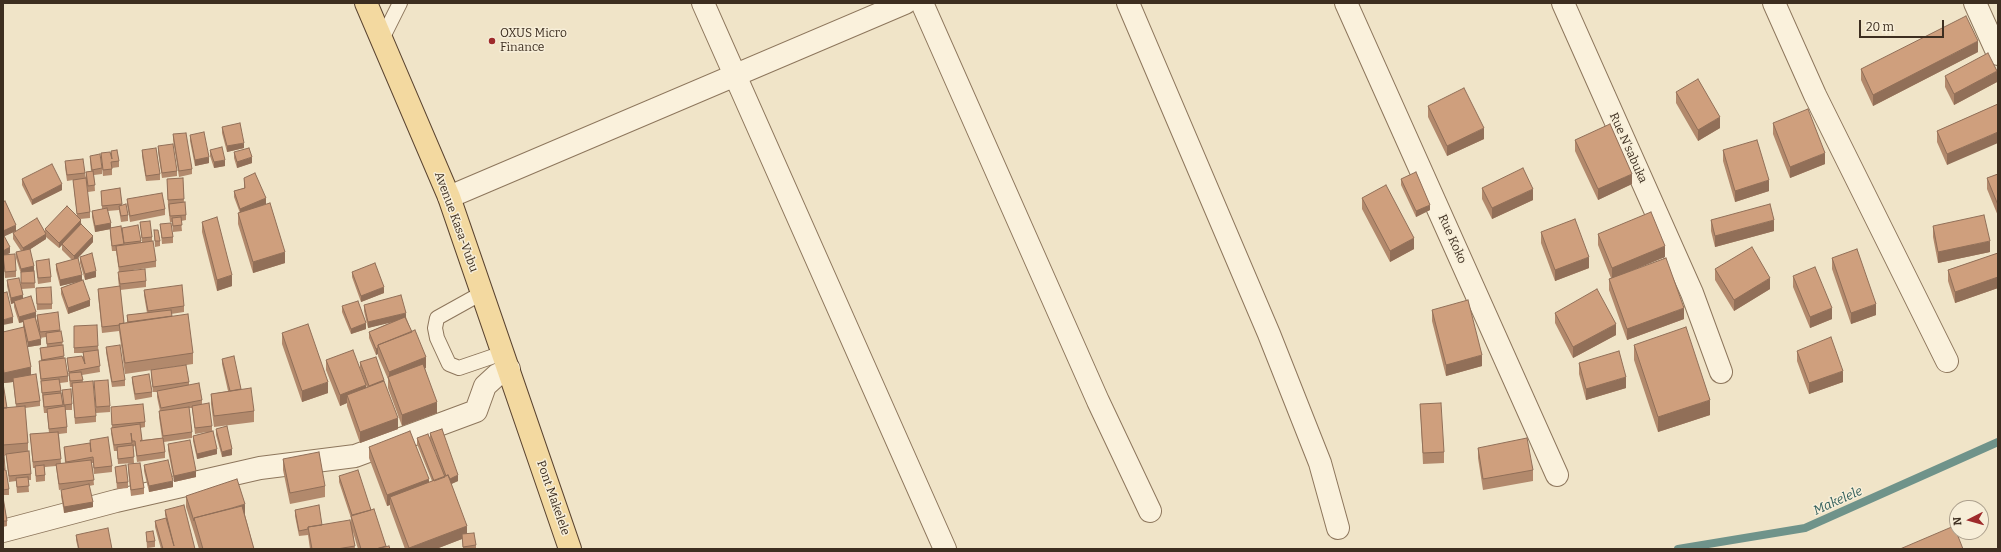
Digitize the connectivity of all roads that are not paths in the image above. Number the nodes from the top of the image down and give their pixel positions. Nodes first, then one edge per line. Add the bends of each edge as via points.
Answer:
1 (366, 3) edge
2 (400, 3) edge
3 (703, 3) edge
4 (905, 3) edge
5 (922, 3) edge
6 (1128, 3) edge
7 (1346, 3) edge
8 (1564, 3) edge
9 (1774, 3) edge
10 (1975, 3) edge
11 (382, 39) junction
12 (1998, 54) edge
13 (736, 76) junction
14 (449, 197) junction
15 (482, 293) junction
16 (506, 361) junction
17 (1947, 361) dead end
18 (1721, 372) dead end
19 (536, 446) joint
20 (1557, 475) dead end
21 (1150, 511) dead end
22 (1338, 528) dead end
23 (3, 532) edge
24 (570, 549) edge
25 (945, 549) edge

1 - 11 main road, Avenue Kasa-Vubu
2 - 11 lane
3 - 13 street
4 - 13 street
5 - 21 street via 1095,394
6 - 22 street via 1269,334 1320,463
7 - 20 street, Rue Koko
8 - 18 street, Rue N'sabuka via 1692,293
9 - 17 street via 1812,89
10 - 12 street
11 - 14 main road, Avenue Kasa-Vubu
13 - 14 street
13 - 25 street
14 - 15 main road, Avenue Kasa-Vubu
15 - 16 main road, Avenue Kasa-Vubu
15 - 16 lane via 437,318 437,338 449,364 459,368
16 - 19 main road, Avenue Kasa-Vubu
16 - 23 street via 497,375 485,386 476,411 355,456 260,468 116,501
19 - 24 main road, Pont Makelele

